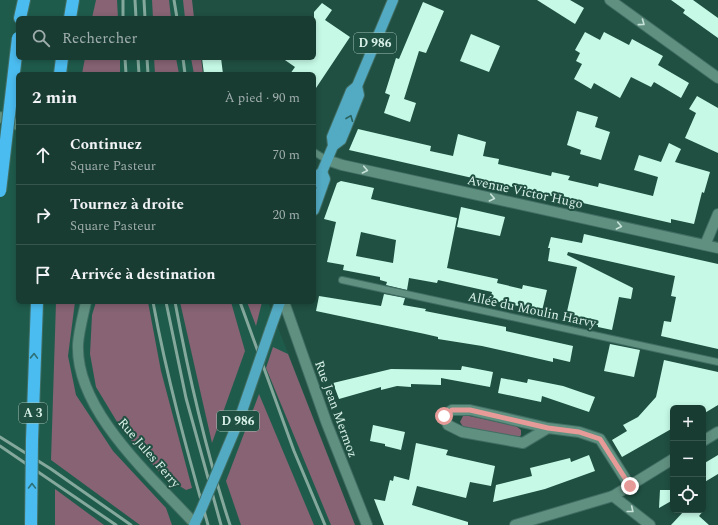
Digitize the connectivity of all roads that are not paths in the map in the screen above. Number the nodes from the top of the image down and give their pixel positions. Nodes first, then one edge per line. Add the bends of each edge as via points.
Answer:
1 (24, 0) edge
2 (73, 0) edge
3 (393, 0) edge
4 (610, 0) edge
5 (20, 16) edge
6 (70, 16) edge
7 (16, 55) edge
8 (62, 60) edge
9 (60, 72) edge
10 (718, 78) edge
11 (0, 117) edge
12 (16, 124) edge
13 (316, 153) edge
14 (327, 160) junction
15 (322, 172) junction
16 (316, 178) edge
17 (0, 191) edge
18 (316, 204) edge
19 (718, 214) edge
20 (705, 245) junction
21 (718, 248) edge
22 (342, 280) dead end
23 (37, 304) edge
24 (86, 304) edge
25 (279, 304) edge
26 (285, 304) edge
27 (718, 362) edge
28 (548, 428) junction
29 (718, 432) edge
30 (706, 439) edge
31 (670, 461) edge
32 (630, 486) junction
33 (613, 496) junction
34 (195, 524) edge
35 (31, 525) edge
36 (367, 525) edge
37 (515, 525) edge
38 (650, 525) edge

1 - 5 highway
2 - 6 highway
3 - 14 main road, D 986 via 357,86 359,95 346,128
4 -> 10 street
7 - 17 highway, bridge
8 - 9 highway
11 - 12 street
13 - 14 lane
14 - 15 main road, D 986
14 -> 20 street, Avenue Victor Hugo
15 - 16 main road, D 986
15 - 18 main road, D 986 via 325,179
19 - 20 street
20 - 21 street, Avenue Victor Hugo
22 - 27 lane, Allée du Moulin Harvy
35 -> 23 highway, A 3, bridge
24 - 34 street, Rue Jules Ferry via 78,345 82,376 93,402 127,452
25 - 34 main road, D 986, bridge via 239,420
26 - 36 street, Rue Jean Mermoz via 327,424
28 - 28 street via 470,410 452,410 444,416 448,425 462,432 523,443
28 - 32 street via 579,432 600,439
29 - 30 street
31 - 32 street
32 - 33 street
33 - 37 street
33 -> 38 street

